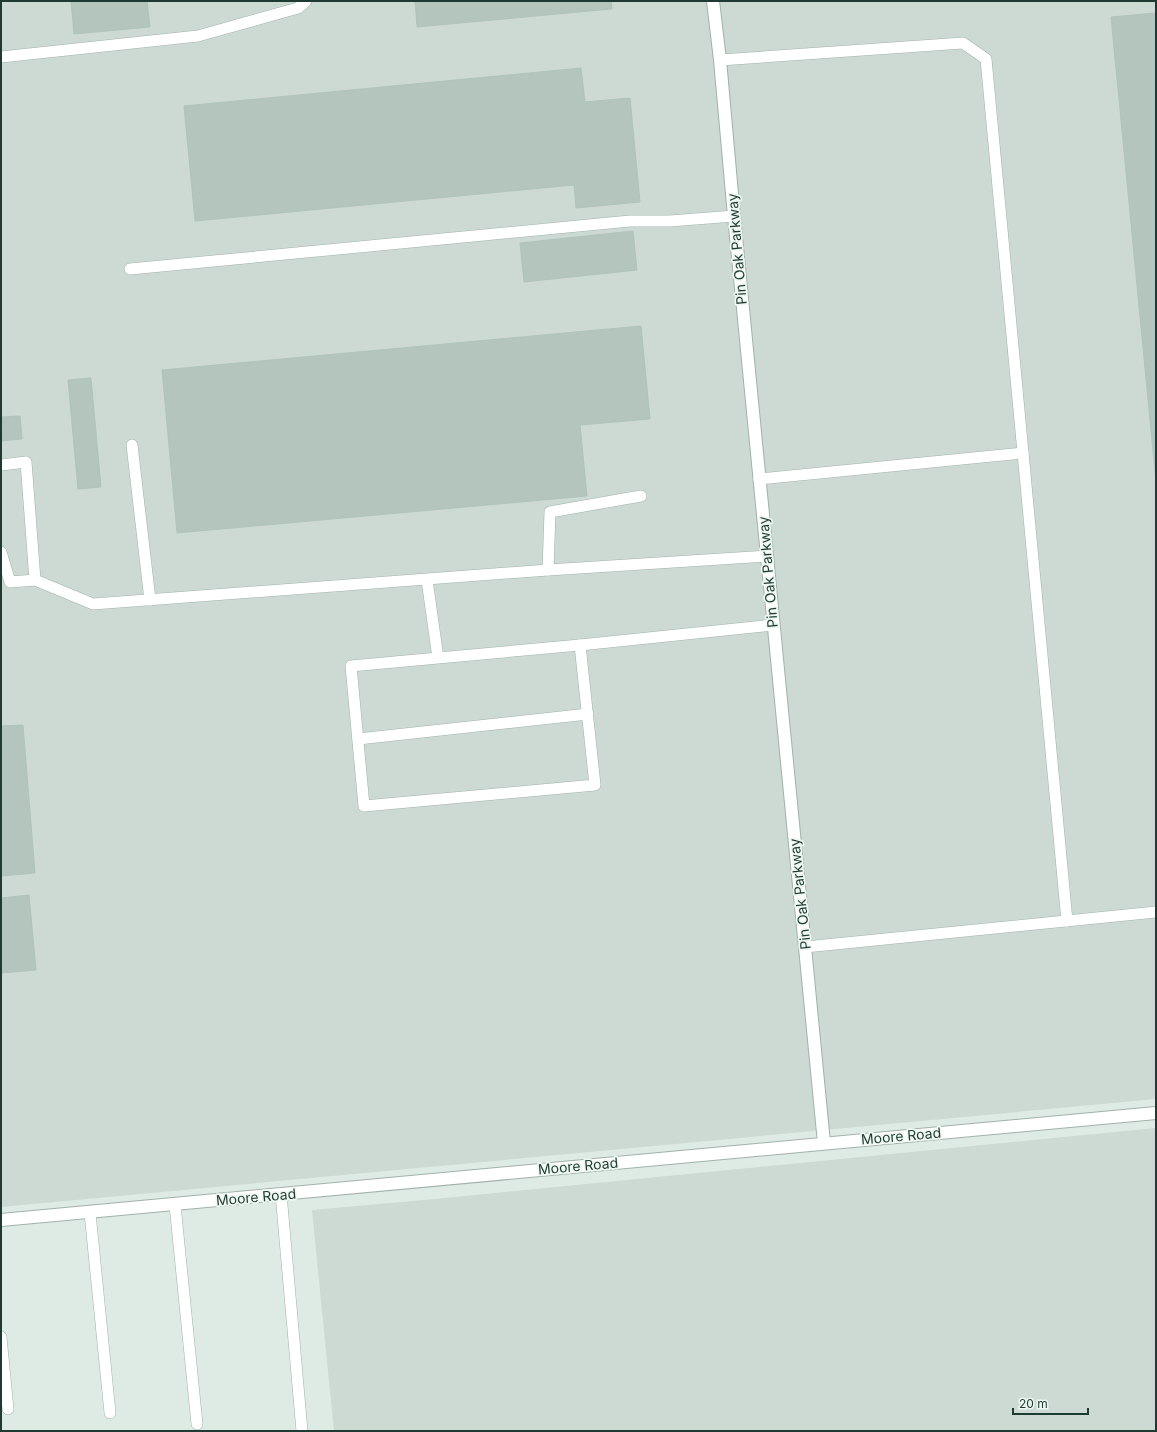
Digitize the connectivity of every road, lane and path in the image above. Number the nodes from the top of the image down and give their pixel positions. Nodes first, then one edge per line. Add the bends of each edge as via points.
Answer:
1 (306, 1) edge
2 (713, 1) edge
3 (1, 57) edge
4 (720, 60) junction
5 (734, 216) junction
6 (130, 269) dead end
7 (132, 445) dead end
8 (1023, 453) junction
9 (1, 465) edge
10 (759, 479) junction
11 (641, 496) dead end
12 (1, 552) edge
13 (767, 556) junction
14 (548, 570) junction
15 (35, 580) junction
16 (427, 580) junction
17 (150, 600) junction
18 (773, 625) junction
19 (580, 645) junction
20 (438, 658) junction
21 (588, 714) junction
22 (358, 738) junction
23 (1156, 912) edge
24 (1067, 921) junction
25 (805, 947) junction
26 (1156, 1113) edge
27 (824, 1143) junction
28 (281, 1194) junction
29 (175, 1205) junction
30 (90, 1212) junction
31 (1, 1220) edge
32 (1, 1337) edge
33 (8, 1409) dead end
34 (110, 1413) dead end
35 (196, 1424) dead end
36 (302, 1431) edge

1 - 3 lane via 298,8 198,36
2 - 4 street, Pin Oak Parkway
4 - 5 street, Pin Oak Parkway
4 - 8 lane via 963,43 986,59
5 - 6 lane via 630,221
5 - 10 street, Pin Oak Parkway
7 - 17 lane
8 - 10 lane
8 - 24 lane
9 - 15 lane via 26,462
10 - 13 street, Pin Oak Parkway
11 - 14 lane via 550,512
12 - 15 lane via 10,582
13 - 14 lane
13 - 18 street, Pin Oak Parkway
14 - 16 lane
15 - 17 lane via 93,604
16 - 17 lane
16 - 20 lane
18 - 19 lane
18 - 25 street, Pin Oak Parkway
19 - 20 lane
19 - 21 lane
20 - 22 lane via 351,666
21 - 22 lane
21 - 22 lane via 595,785 364,806
23 - 24 lane
24 - 25 lane
25 - 27 street, Pin Oak Parkway
26 - 27 street, Moore Road
27 - 28 street, Moore Road
28 - 29 street, Moore Road
28 - 36 lane
29 - 30 street, Moore Road
29 - 35 lane
30 - 31 street, Moore Road
30 - 34 lane
32 - 33 lane

